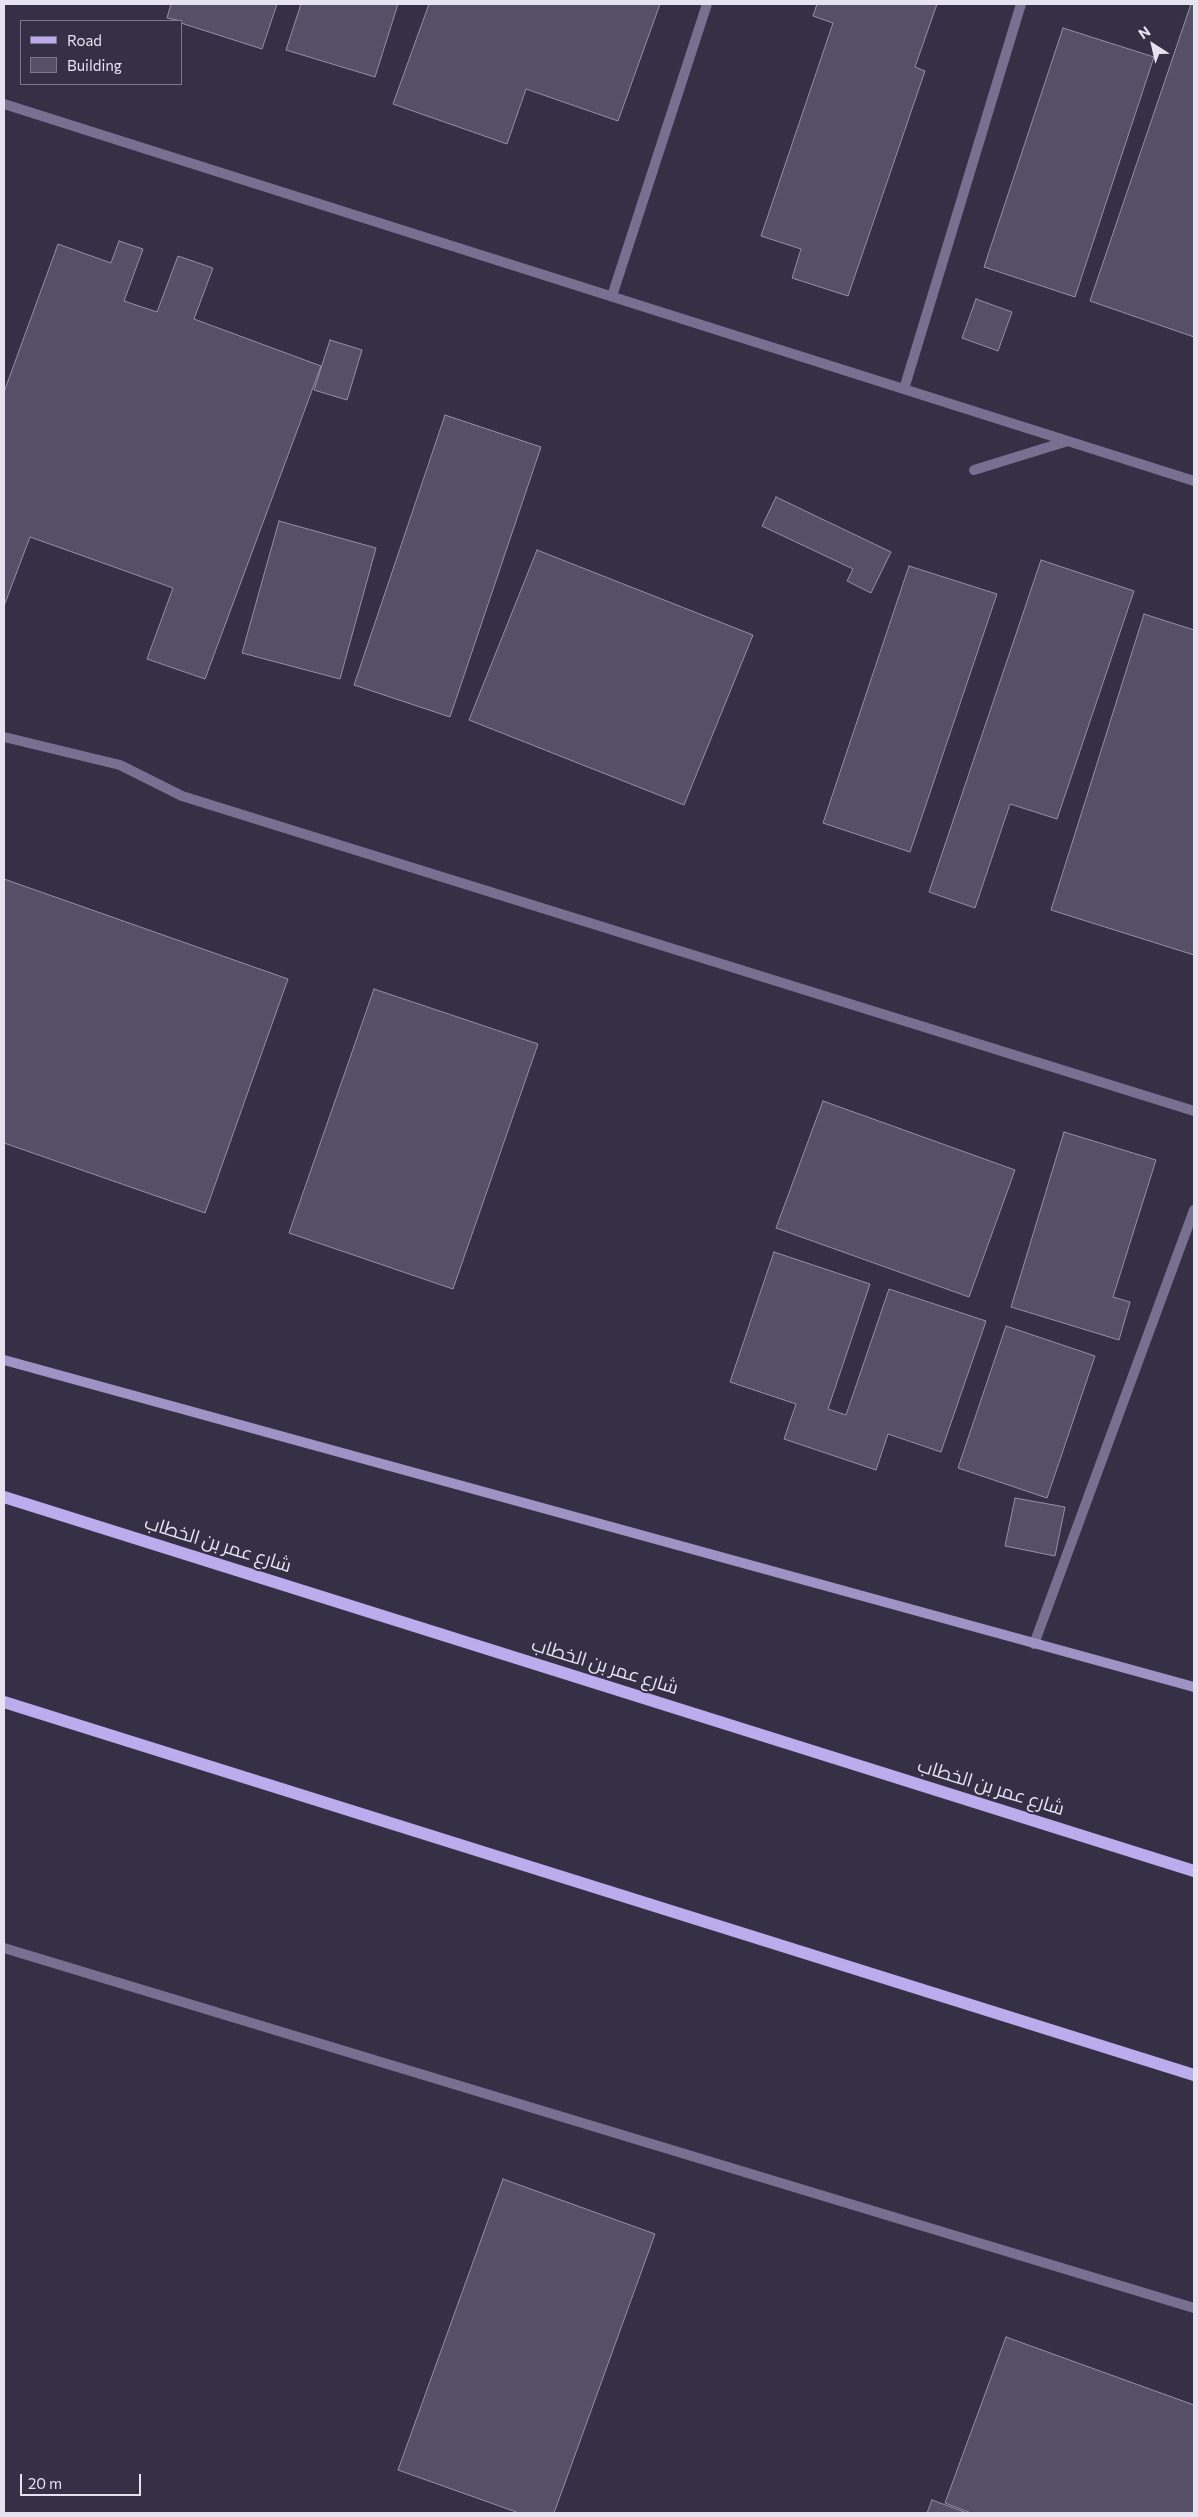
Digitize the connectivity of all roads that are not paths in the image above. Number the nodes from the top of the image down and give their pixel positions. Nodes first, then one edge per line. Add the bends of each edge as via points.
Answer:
1 (707, 4) edge
2 (1021, 4) edge
3 (4, 104) edge
4 (612, 296) junction
5 (904, 389) junction
6 (1068, 441) junction
7 (974, 470) dead end
8 (1194, 481) edge
9 (4, 737) edge
10 (1194, 1111) edge
11 (1194, 1210) edge
12 (4, 1360) edge
13 (4, 1497) edge
14 (1034, 1644) junction
15 (1194, 1687) edge
16 (4, 1702) edge
17 (1194, 1871) edge
18 (4, 1948) edge
19 (1194, 2075) edge
20 (1194, 2308) edge

1 - 4 street
2 - 5 street
3 - 4 street
4 - 5 street
5 - 6 street
6 - 7 street
6 - 8 street
9 - 10 street via 120,765 182,796
11 - 14 street
12 - 14 street
13 - 17 main road, شارع عمر بن الخطاب
14 - 15 street
16 - 19 main road
18 - 20 street

